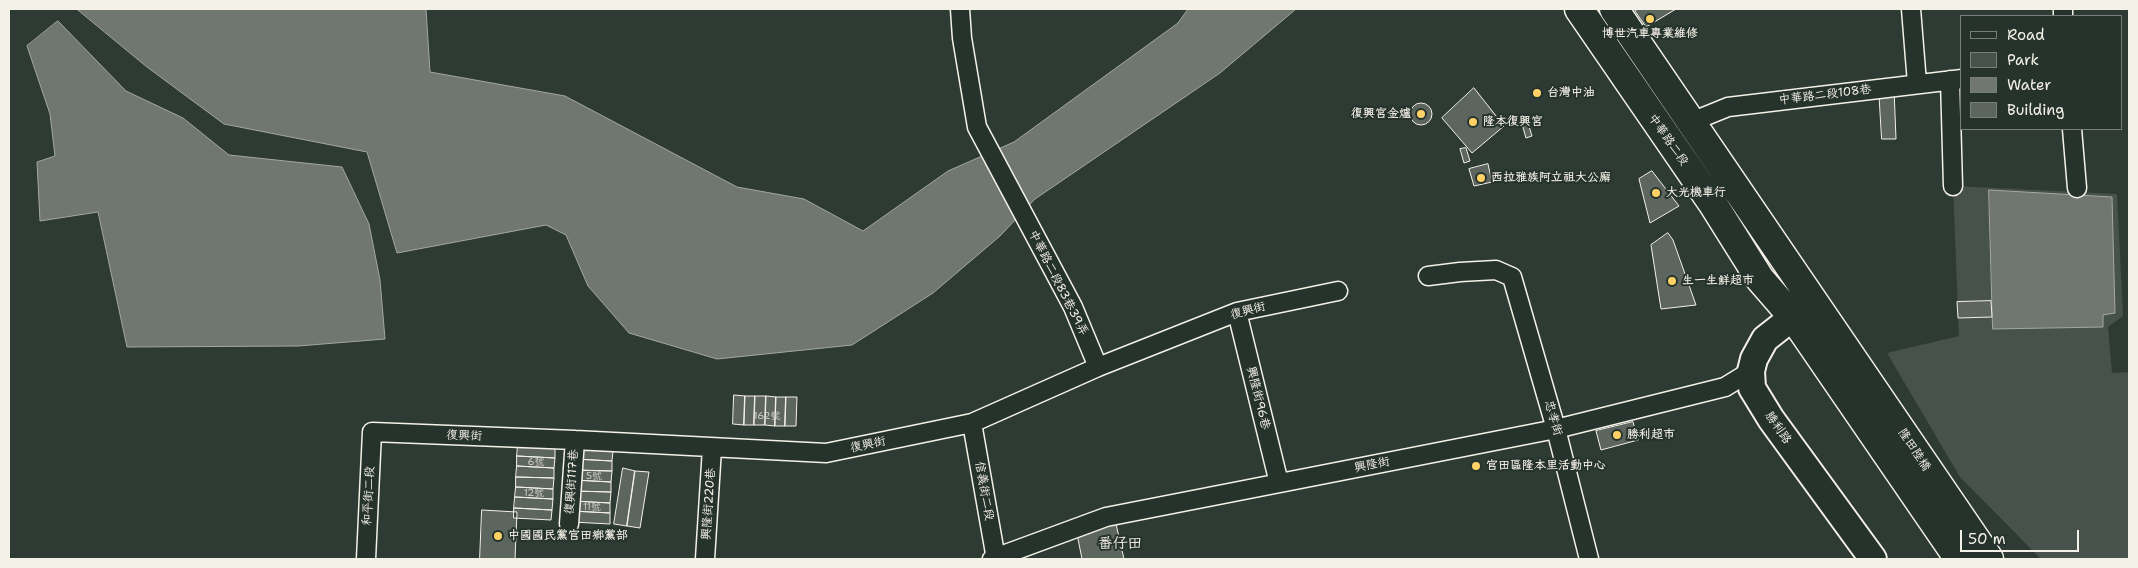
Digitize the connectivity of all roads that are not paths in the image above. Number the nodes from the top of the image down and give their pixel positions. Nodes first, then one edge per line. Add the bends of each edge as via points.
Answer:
1 (960, 9) edge
2 (1578, 9) edge
3 (1614, 9) edge
4 (1911, 9) edge
5 (1956, 79) edge
6 (1917, 83) junction
7 (1691, 122) junction
8 (2072, 130) edge
9 (1953, 186) dead end
10 (2077, 188) dead end
11 (1428, 276) dead end
12 (1338, 291) dead end
13 (1816, 303) junction
14 (1237, 312) junction
15 (1793, 317) junction
16 (1098, 367) junction
17 (1751, 371) junction
18 (1845, 393) joint
19 (972, 423) junction
20 (1556, 430) junction
21 (372, 432) joint
22 (575, 440) junction
23 (712, 448) junction
24 (1279, 483) junction
25 (570, 524) dead end
26 (366, 559) edge
27 (705, 559) edge
28 (995, 559) edge
29 (1589, 559) edge
30 (1873, 559) edge
31 (1959, 559) edge
32 (1989, 559) edge

1 - 16 street, 中華路二段83巷39弄 via 977,127 1073,307
2 - 15 main road, 中華路二段 via 1713,204 1760,279
3 - 7 main road
4 - 6 street
5 - 6 street, 中華路二段108巷
5 - 9 street
6 - 7 street, 中華路二段108巷 via 1728,107
7 - 13 main road
8 - 10 street
11 - 20 street, 忠孝街 via 1496,270 1512,277
12 - 14 street, 復興街
13 - 15 main road
13 - 32 main road, 隆田陸橋
14 - 16 street, 復興街
14 - 24 street, 興隆街96巷
15 - 17 main road via 1765,339
15 - 18 main road, 中華路二段
16 - 19 street, 復興街
17 - 20 street, 興隆街 via 1725,387
17 - 30 main road, 勝利路 via 1752,388 1771,420
18 - 31 main road, 隆田陸橋
19 - 23 street, 復興街 via 826,453
19 - 28 street, 信義街二段
20 - 24 street, 興隆街
20 - 29 street, 忠孝街
21 - 22 street, 復興街
21 - 26 street, 和平街二段
22 - 23 street, 復興街
22 - 25 street, 復興街117巷
23 - 27 street, 興隆街220巷
24 - 28 street, 興隆街 via 1106,517

